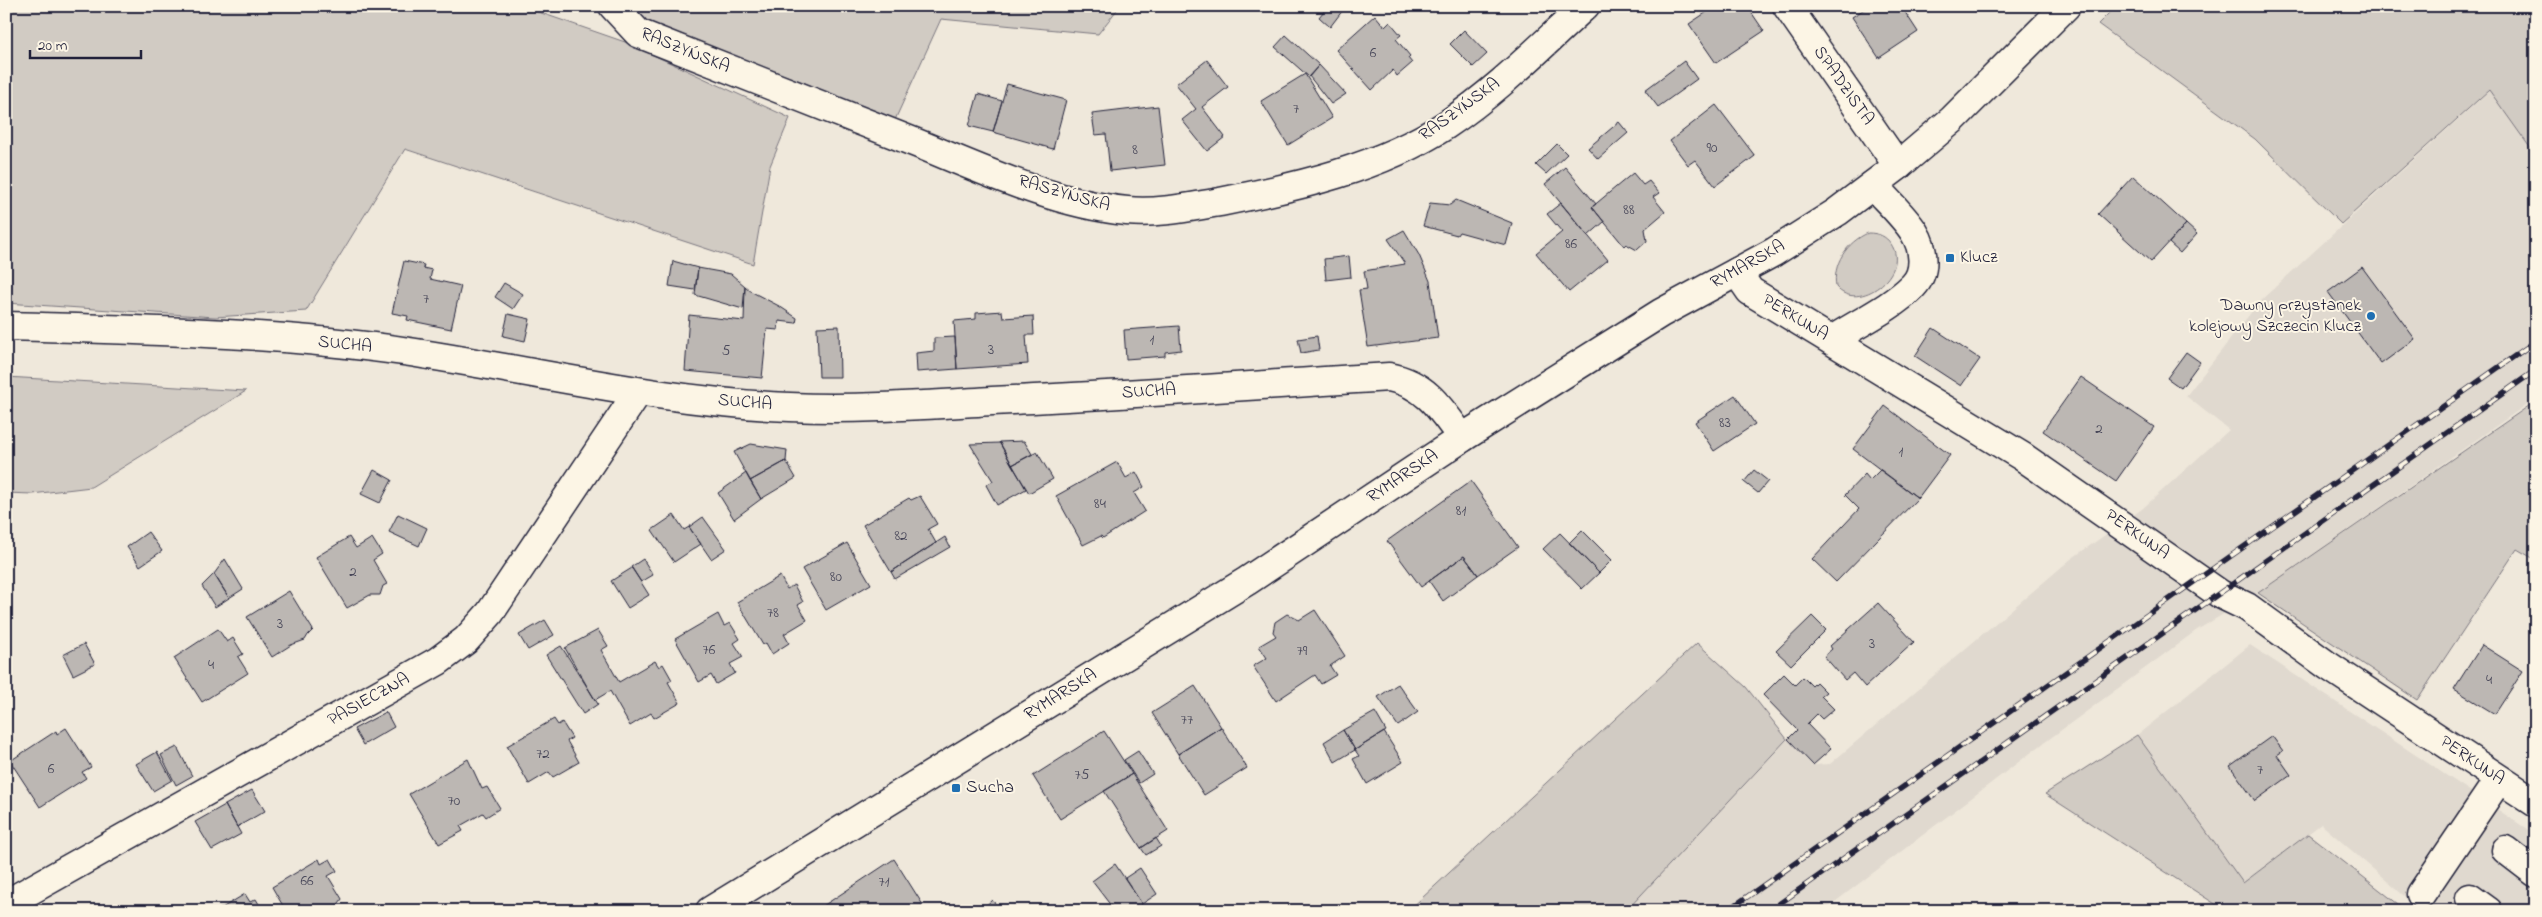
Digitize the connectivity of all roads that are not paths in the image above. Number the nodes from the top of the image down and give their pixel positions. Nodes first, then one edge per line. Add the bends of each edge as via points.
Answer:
1 (612, 6) edge
2 (1585, 6) edge
3 (1787, 6) edge
4 (2066, 6) edge
5 (1898, 166) junction
6 (1873, 185) junction
7 (1737, 272) junction
8 (6, 326) edge
9 (1832, 340) junction
10 (638, 392) junction
11 (1462, 438) junction
12 (2499, 780) junction
13 (2536, 803) edge
14 (2506, 850) dead end
15 (2536, 873) edge
16 (2421, 894) dead end
17 (6, 904) edge
18 (710, 911) edge

1 - 2 street, RASZYŃSKA via 638,33 967,163 1084,203 1155,212 1255,195 1392,154 1446,125 1481,99
3 - 5 street, SPADZISTA
4 - 5 street, RYMARSKA via 1952,120
5 - 6 street, RYMARSKA
6 - 7 street, RYMARSKA via 1774,252
6 - 9 street via 1914,232 1922,254 1922,272 1914,286
7 - 9 street, PERKUNA via 1750,291
7 - 11 street, RYMARSKA via 1666,310
8 - 10 street, SUCHA via 155,330 391,350
9 - 12 street, PERKUNA via 2023,457 2220,594 2247,607 2327,665
10 - 11 street, SUCHA via 789,407 850,408 1390,377 1406,380 1418,387 1436,404
10 - 17 street, PASIECZNA via 490,613 466,640 438,661
11 - 18 street, RYMARSKA via 1248,581
12 - 13 street, PERKUNA
12 - 16 street
14 - 15 street

